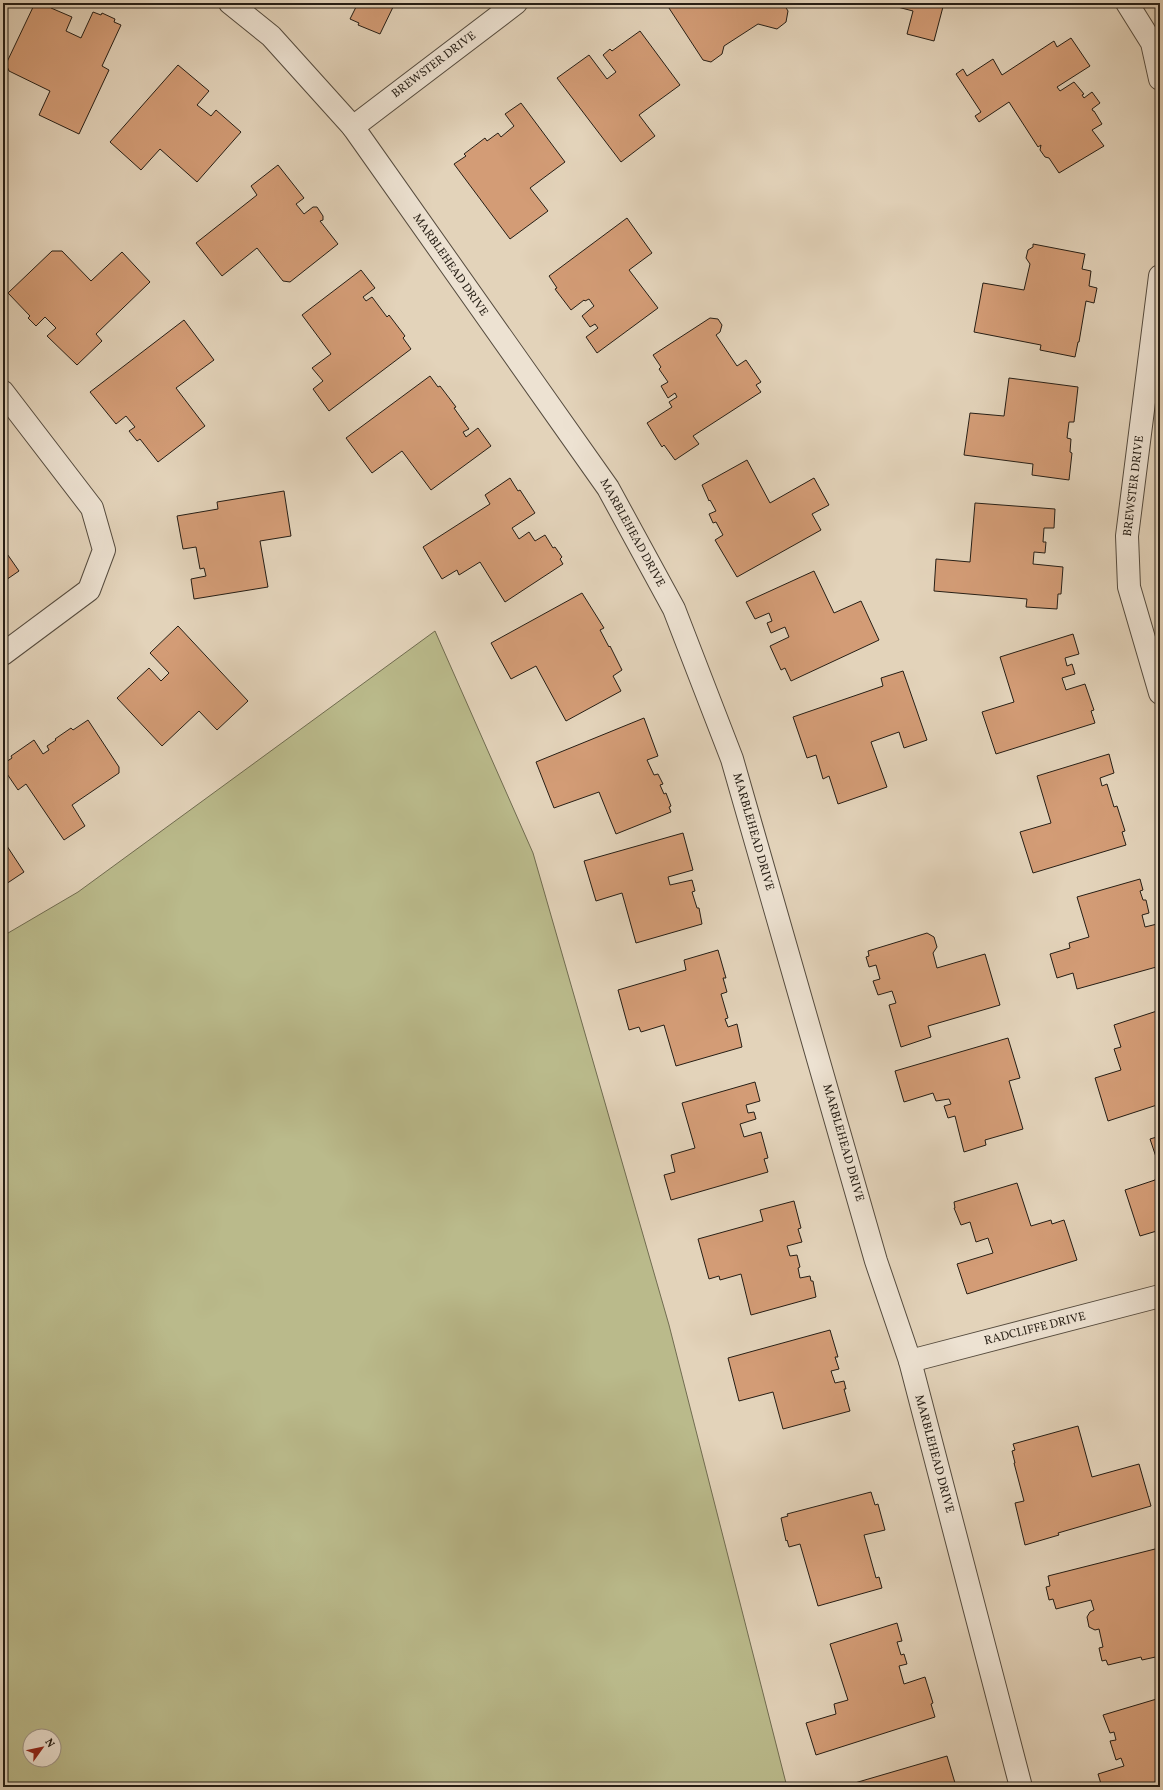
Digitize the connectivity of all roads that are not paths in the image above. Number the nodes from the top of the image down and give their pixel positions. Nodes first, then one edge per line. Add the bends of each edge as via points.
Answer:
1 (230, 3) edge
2 (516, 3) edge
3 (1127, 3) edge
4 (1160, 79) edge
5 (353, 127) junction
6 (1160, 276) edge
7 (3, 392) edge
8 (3, 654) edge
9 (1160, 693) edge
10 (1160, 1296) edge
11 (910, 1361) junction
12 (1021, 1787) edge

1 - 5 street, MARBLEHEAD DRIVE via 271,36
2 - 5 street, BREWSTER DRIVE
3 - 4 street via 1152,43
5 - 11 street, MARBLEHEAD DRIVE via 608,488 674,609 732,759 876,1261
6 - 9 street, BREWSTER DRIVE via 1127,536 1129,587
7 - 8 street via 92,508 104,550 89,590
10 - 11 street, RADCLIFFE DRIVE
11 - 12 street, MARBLEHEAD DRIVE

